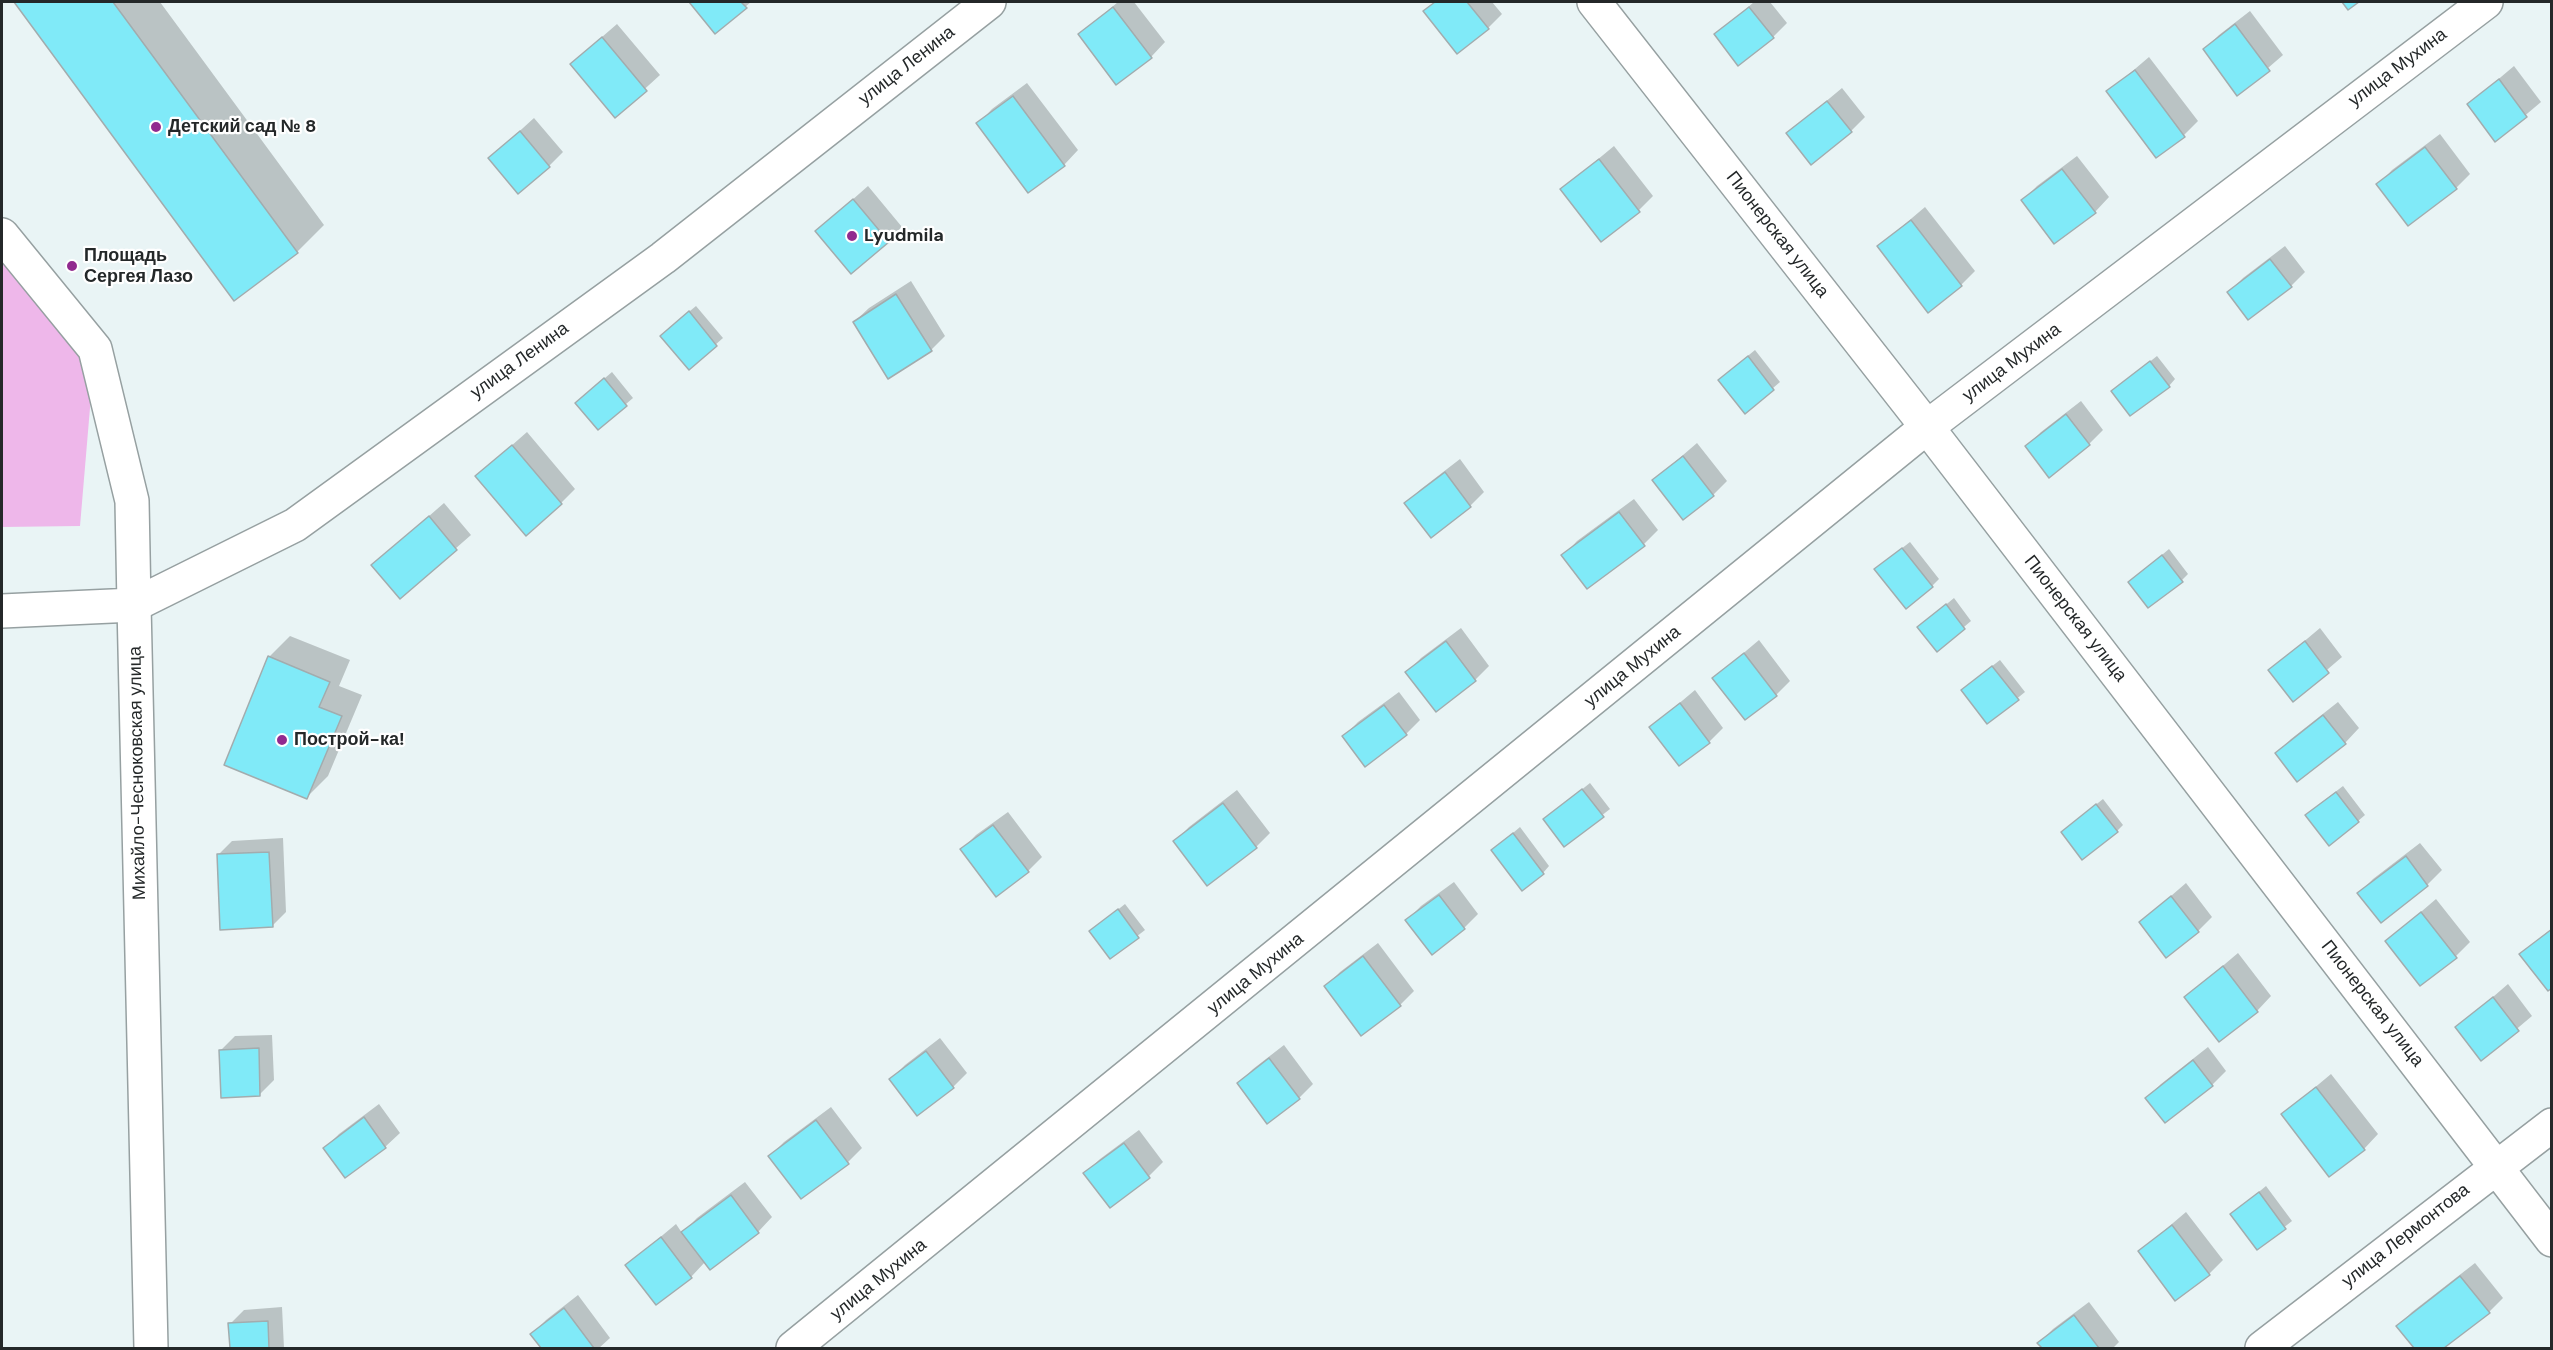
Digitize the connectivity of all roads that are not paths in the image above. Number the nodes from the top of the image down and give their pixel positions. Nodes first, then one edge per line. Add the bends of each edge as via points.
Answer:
1 (989, 2) edge
2 (1594, 2) edge
3 (2486, 2) edge
4 (2, 235) edge
5 (1927, 427) junction
6 (134, 605) junction
7 (2, 611) edge
8 (2552, 1125) edge
9 (2497, 1166) junction
10 (2552, 1240) edge
11 (805, 1345) edge
12 (151, 1348) edge
13 (2262, 1348) edge

1 - 6 street, улица Ленина via 663,258 295,525
2 - 5 street, Пионерская улица
3 - 5 street, улица Мухина
4 - 6 street, Михайло-Чесноковская улица via 95,349 132,501
5 - 9 street, Пионерская улица
5 - 11 street, улица Мухина
6 - 7 street, улица Ленина
6 - 12 street, Михайло-Чесноковская улица
8 - 9 street, улица Лермонтова
9 - 10 street, Пионерская улица
9 - 13 street, улица Лермонтова

